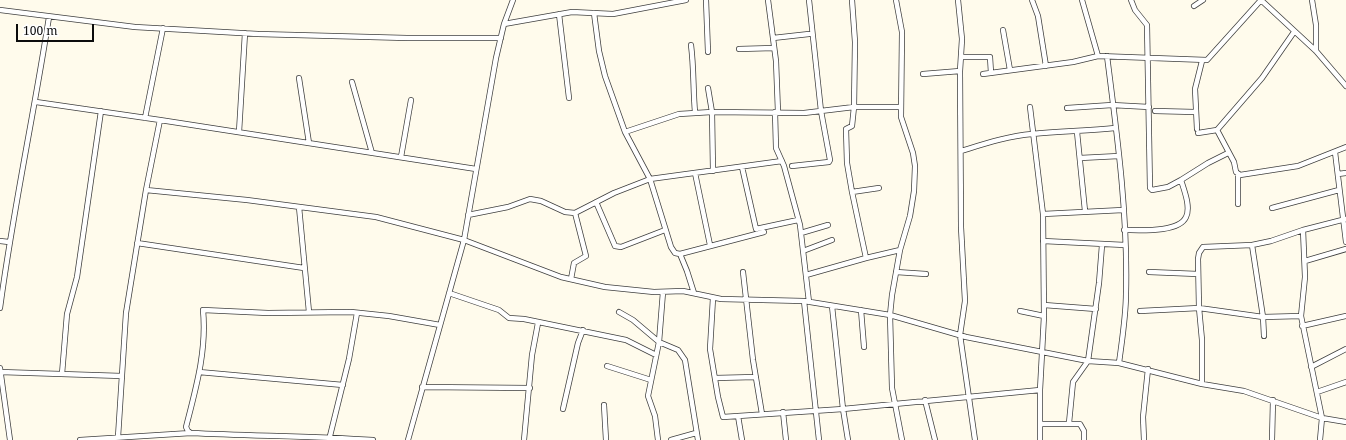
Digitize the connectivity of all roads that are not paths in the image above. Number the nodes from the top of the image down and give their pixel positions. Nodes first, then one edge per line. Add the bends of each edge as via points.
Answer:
1 (513, 0) edge
2 (686, 0) edge
3 (706, 0) edge
4 (768, 0) edge
5 (810, 0) edge
6 (852, 0) edge
7 (896, 0) edge
8 (958, 0) edge
9 (1032, 0) edge
10 (1082, 0) edge
11 (1131, 0) edge
12 (1203, 0) edge
13 (1312, 0) edge
14 (1194, 6) dead end
15 (0, 10) edge
16 (594, 13) junction
17 (559, 14) junction
18 (49, 17) junction
19 (504, 24) junction
20 (163, 28) junction
21 (1003, 30) dead end
22 (1294, 32) junction
23 (245, 33) junction
24 (809, 34) dead end
25 (500, 38) junction
26 (773, 38) junction
27 (691, 45) dead end
28 (774, 48) junction
29 (739, 49) dead end
30 (1316, 51) junction
31 (708, 52) dead end
32 (1098, 56) junction
33 (1107, 56) junction
34 (962, 57) junction
35 (1147, 57) junction
36 (1202, 61) junction
37 (1046, 66) junction
38 (1010, 70) junction
39 (960, 71) junction
40 (991, 73) junction
41 (923, 74) dead end
42 (983, 74) dead end
43 (298, 78) dead end
44 (352, 82) dead end
45 (1346, 86) edge
46 (708, 88) dead end
47 (569, 98) dead end
48 (410, 100) dead end
49 (36, 102) junction
50 (1112, 105) junction
51 (854, 107) junction
52 (901, 107) junction
53 (1030, 107) dead end
54 (1149, 107) junction
55 (1067, 108) dead end
56 (821, 111) junction
57 (1155, 111) dead end
58 (100, 112) junction
59 (695, 112) junction
60 (712, 112) junction
61 (776, 112) junction
62 (1195, 112) junction
63 (145, 118) junction
64 (160, 120) junction
65 (1115, 128) junction
66 (1217, 130) junction
67 (239, 132) junction
68 (625, 132) junction
69 (1077, 132) junction
70 (1032, 134) junction
71 (309, 143) junction
72 (1346, 147) edge
73 (961, 151) junction
74 (1335, 152) junction
75 (372, 153) junction
76 (1228, 153) junction
77 (1119, 156) junction
78 (401, 157) junction
79 (1080, 158) junction
80 (782, 161) junction
81 (792, 166) dead end
82 (742, 167) junction
83 (476, 169) junction
84 (713, 171) junction
85 (695, 173) junction
86 (1346, 173) edge
87 (1238, 174) junction
88 (1338, 174) junction
89 (650, 179) junction
90 (1181, 180) junction
91 (879, 188) dead end
92 (146, 190) junction
93 (1339, 190) junction
94 (852, 192) junction
95 (596, 202) junction
96 (1238, 204) dead end
97 (299, 207) junction
98 (1272, 208) dead end
99 (1084, 210) junction
100 (1123, 210) junction
101 (575, 213) junction
102 (1042, 214) junction
103 (468, 216) junction
104 (1345, 219) edge
105 (798, 220) junction
106 (828, 225) dead end
107 (665, 230) junction
108 (1124, 230) junction
109 (1303, 230) junction
110 (764, 232) dead end
111 (801, 233) junction
112 (464, 240) junction
113 (832, 240) dead end
114 (0, 241) edge
115 (1043, 241) junction
116 (9, 242) junction
117 (1346, 242) edge
118 (137, 243) junction
119 (710, 245) junction
120 (1102, 245) junction
121 (1125, 245) junction
122 (1252, 245) junction
123 (1346, 248) edge
124 (900, 250) junction
125 (803, 251) junction
126 (680, 254) junction
127 (866, 258) junction
128 (1305, 261) junction
129 (304, 268) junction
130 (743, 272) dead end
131 (896, 272) junction
132 (1149, 272) dead end
133 (926, 274) dead end
134 (1198, 274) junction
135 (806, 275) junction
136 (571, 279) junction
137 (663, 292) junction
138 (449, 293) junction
139 (694, 293) junction
140 (713, 298) junction
141 (746, 300) junction
142 (807, 301) junction
143 (1044, 305) junction
144 (832, 306) junction
145 (0, 308) edge
146 (1199, 308) junction
147 (1096, 309) junction
148 (861, 310) junction
149 (1020, 311) dead end
150 (1140, 311) dead end
151 (309, 312) junction
152 (619, 312) dead end
153 (357, 313) junction
154 (890, 315) junction
155 (1044, 316) junction
156 (1301, 316) junction
157 (1346, 316) edge
158 (1263, 317) junction
159 (538, 323) junction
160 (440, 324) junction
161 (1302, 326) junction
162 (583, 330) junction
163 (960, 335) junction
164 (1264, 336) dead end
165 (659, 342) junction
166 (864, 347) dead end
167 (1346, 349) edge
168 (1042, 352) junction
169 (656, 355) junction
170 (1088, 361) junction
171 (1119, 363) junction
172 (607, 366) dead end
173 (1312, 367) junction
174 (0, 368) edge
175 (1148, 369) junction
176 (0, 372) edge
177 (199, 372) junction
178 (62, 374) junction
179 (122, 376) junction
180 (756, 377) junction
181 (714, 378) junction
182 (651, 380) junction
183 (1346, 382) edge
184 (1202, 384) junction
185 (343, 385) junction
186 (422, 387) junction
187 (530, 388) junction
188 (1040, 390) junction
189 (1317, 392) junction
190 (969, 395) junction
191 (925, 400) junction
192 (1273, 400) junction
193 (895, 403) junction
194 (604, 405) dead end
195 (563, 409) dead end
196 (815, 409) junction
197 (843, 409) junction
198 (783, 412) junction
199 (762, 414) junction
200 (738, 416) junction
201 (1322, 418) junction
202 (1346, 422) edge
203 (1069, 423) junction
204 (1040, 424) junction
205 (191, 433) junction
206 (696, 433) junction
207 (118, 437) junction
208 (244, 438) edge
209 (329, 438) edge
210 (10, 440) edge
211 (80, 440) edge
212 (373, 440) edge
213 (408, 440) edge
214 (524, 440) edge
215 (606, 440) edge
216 (658, 440) edge
217 (671, 440) edge
218 (698, 440) edge
219 (742, 440) edge
220 (786, 440) edge
221 (819, 440) edge
222 (848, 440) edge
223 (902, 440) edge
224 (935, 440) edge
225 (975, 440) edge
226 (1040, 440) edge
227 (1084, 440) edge
228 (1144, 440) edge
229 (1272, 440) edge
230 (1320, 440) edge

1 - 19 street
2 - 16 street via 612,14
3 - 31 street
4 - 26 street
5 - 56 street
6 - 51 street via 855,42
7 - 52 street via 902,32
8 - 34 street
9 - 37 street via 1038,16
10 - 32 street
11 - 35 street via 1135,10 1146,22
12 - 14 street
13 - 30 street via 1316,25
15 - 18 street
16 - 17 street
16 - 68 street via 605,76
17 - 19 street
17 - 47 street
18 - 20 street
18 - 49 street
19 - 25 street
20 - 23 street
20 - 63 street
21 - 38 street
22 - 30 street
22 - 36 street via 1261,0 1207,60
22 - 66 street via 1262,78
23 - 25 street
23 - 67 street
24 - 26 street
25 - 83 street
26 - 28 street
27 - 59 street
28 - 29 street
28 - 61 street
30 - 45 street
32 - 33 street
32 - 37 street
33 - 35 street
33 - 50 street
34 - 39 street
34 - 40 street via 990,57
35 - 36 street
35 - 54 street
36 - 62 street via 1195,89
37 - 38 street
38 - 40 street
39 - 41 street
39 - 73 street
40 - 42 street
43 - 71 street
44 - 75 street
46 - 60 street
48 - 78 street
49 - 58 street
49 - 116 street
50 - 54 street
50 - 55 street
50 - 65 street
51 - 52 street
51 - 56 street
51 - 94 street via 852,126 846,129 847,163
52 - 124 street via 901,117 913,153 914,191
53 - 70 street
54 - 90 street via 1150,188 1152,190 1168,187
56 - 61 street
56 - 81 street via 829,162
57 - 62 street
58 - 63 street
58 - 178 street via 77,277 67,314
59 - 60 street
59 - 68 street via 679,114
60 - 61 street
60 - 84 street
61 - 80 street via 776,148
62 - 66 street via 1198,131
63 - 64 street
64 - 67 street
64 - 92 street
65 - 69 street
65 - 77 street
66 - 76 street
67 - 71 street
68 - 89 street
69 - 70 street
69 - 79 street
70 - 73 street via 1004,138
70 - 102 street
71 - 75 street
72 - 74 street
73 - 163 street via 964,301
74 - 87 street via 1298,166
74 - 88 street
75 - 78 street
76 - 87 street
76 - 90 street
77 - 79 street
77 - 100 street
78 - 83 street
79 - 99 street
80 - 82 street
80 - 105 street
82 - 84 street
82 - 105 street via 756,229
83 - 103 street
84 - 85 street
85 - 89 street
85 - 119 street
86 - 88 street
87 - 96 street
88 - 93 street
89 - 95 street
89 - 107 street
90 - 108 street via 1187,203 1186,218 1165,230
91 - 94 street
92 - 97 street
92 - 118 street
93 - 98 street
93 - 104 street
94 - 127 street
95 - 101 street
95 - 107 street via 616,246 621,247
97 - 112 street via 376,217
97 - 129 street
99 - 100 street
99 - 102 street
100 - 108 street
101 - 103 street via 565,212 530,199
101 - 136 street via 586,256 574,263
102 - 115 street
103 - 112 street
104 - 109 street
104 - 117 street
105 - 111 street
106 - 111 street
107 - 126 street via 671,247 675,253
108 - 121 street
109 - 122 street
109 - 128 street
110 - 119 street
111 - 125 street
112 - 136 street
112 - 138 street
113 - 125 street
114 - 116 street
115 - 120 street
115 - 143 street
116 - 145 street
118 - 129 street
118 - 179 street via 126,313
119 - 126 street
120 - 121 street
120 - 147 street
121 - 171 street via 1126,294
122 - 134 street via 1203,246 1199,253
122 - 158 street
123 - 128 street
124 - 127 street
124 - 131 street
125 - 135 street
126 - 139 street
127 - 135 street
128 - 156 street
129 - 151 street
130 - 141 street
131 - 133 street
131 - 154 street
132 - 134 street
134 - 146 street
135 - 142 street
136 - 137 street via 605,287
137 - 139 street via 675,290
137 - 165 street
138 - 159 street via 499,310 509,318
138 - 160 street
139 - 140 street
140 - 141 street
140 - 181 street via 710,349
141 - 142 street
141 - 180 street
142 - 144 street
142 - 196 street
143 - 147 street
143 - 155 street
144 - 148 street
144 - 197 street
146 - 150 street
146 - 158 street
146 - 184 street
147 - 170 street
148 - 154 street
148 - 166 street
149 - 155 street
151 - 153 street
151 - 177 street via 203,310 202,359
152 - 165 street via 634,320
153 - 160 street
153 - 185 street
154 - 163 street
154 - 193 street
155 - 168 street
156 - 158 street
156 - 161 street
157 - 161 street
158 - 164 street
159 - 162 street
159 - 187 street via 532,355
160 - 186 street
161 - 173 street
162 - 169 street via 626,340
162 - 195 street
163 - 168 street
163 - 190 street
165 - 169 street
165 - 206 street via 678,350 685,360
167 - 173 street
168 - 170 street
168 - 188 street
169 - 182 street
170 - 171 street
170 - 203 street via 1073,382
171 - 175 street
172 - 182 street
173 - 189 street
174 - 176 street
175 - 184 street
175 - 228 street via 1143,417
176 - 178 street
176 - 210 street
177 - 185 street
177 - 205 street via 186,427
178 - 179 street
179 - 207 street
180 - 181 street
180 - 199 street
181 - 200 street via 723,417
182 - 216 street via 648,401 655,416
183 - 189 street
184 - 192 street via 1244,391
185 - 209 street
186 - 187 street
186 - 213 street
187 - 214 street
188 - 190 street
188 - 204 street
189 - 201 street
190 - 191 street
190 - 225 street
191 - 193 street
191 - 224 street
192 - 201 street
192 - 229 street
193 - 197 street
193 - 223 street
194 - 215 street
196 - 197 street
196 - 198 street
196 - 221 street
197 - 222 street
198 - 199 street
198 - 220 street
199 - 200 street
200 - 219 street
201 - 202 street
201 - 230 street
203 - 204 street
203 - 227 street via 1080,424
204 - 226 street
205 - 207 street
205 - 208 street
206 - 217 street
206 - 218 street
207 - 211 street
208 - 209 street
209 - 212 street

